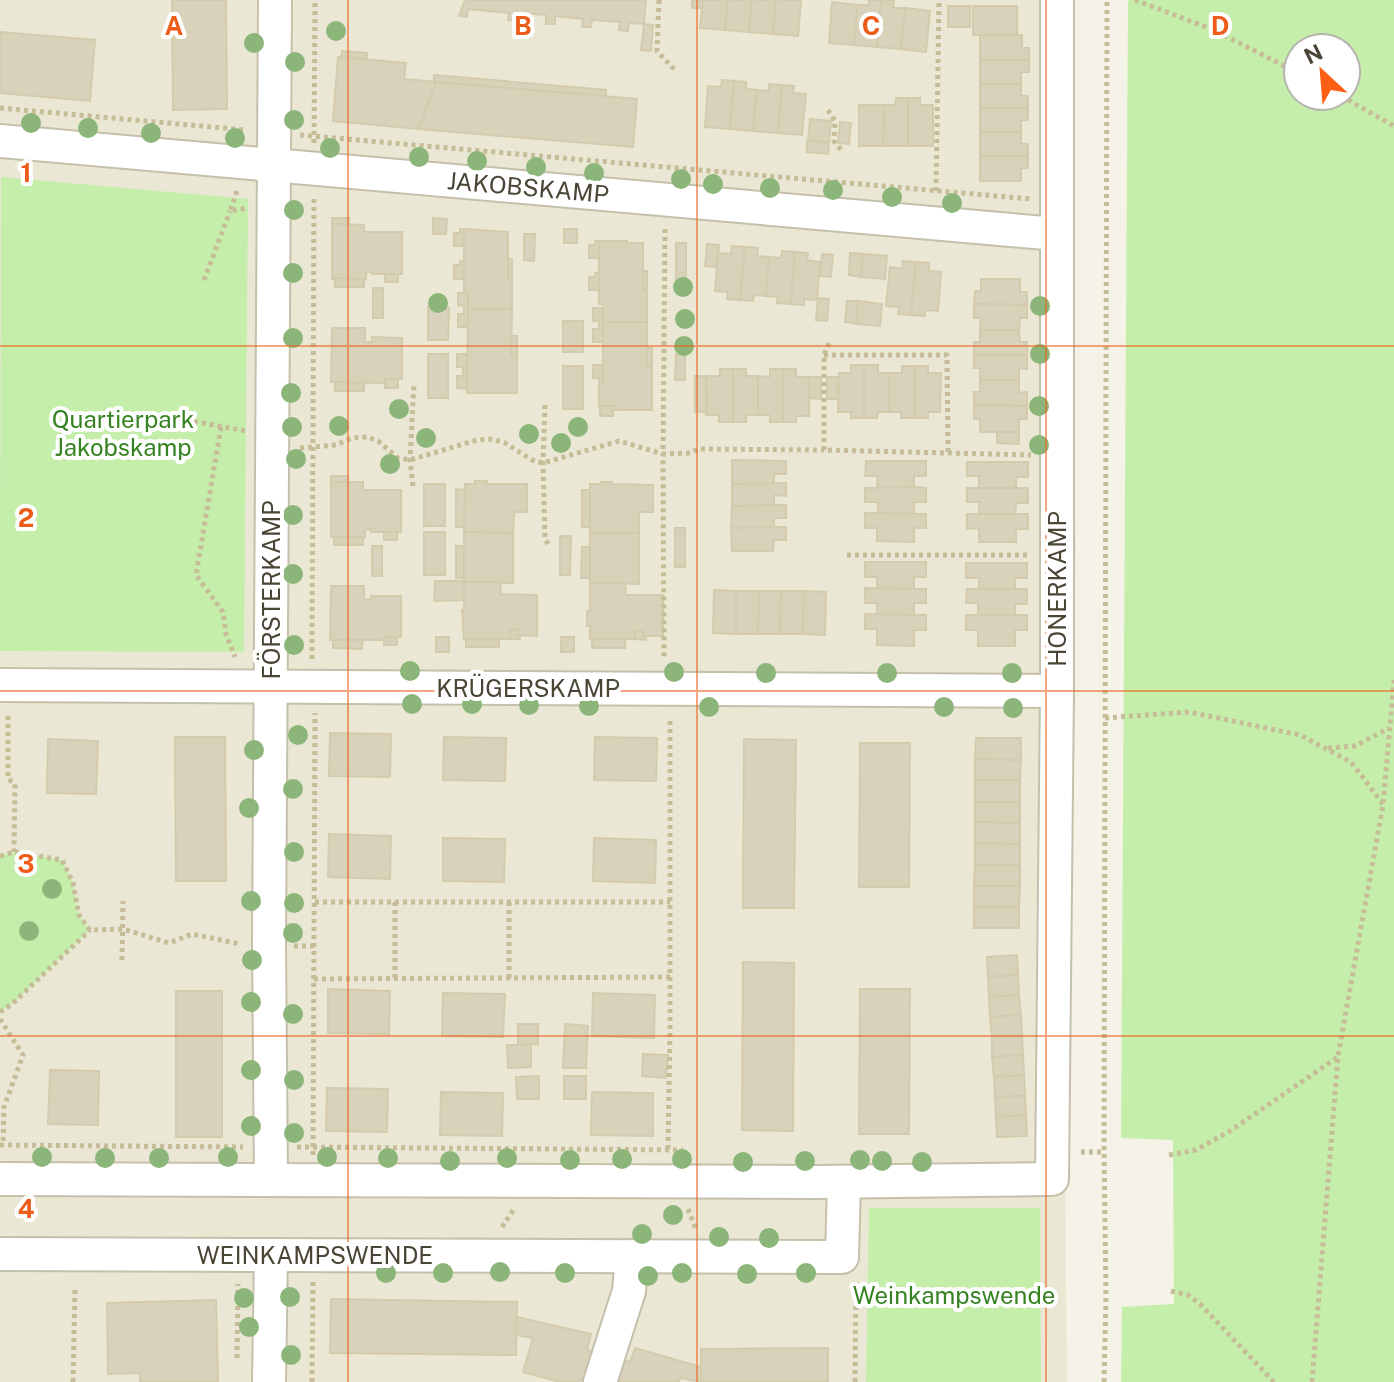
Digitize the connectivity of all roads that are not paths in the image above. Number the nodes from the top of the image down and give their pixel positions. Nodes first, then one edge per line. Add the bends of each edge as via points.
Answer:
1 (275, 0) edge
2 (1057, 0) edge
3 (0, 141) edge
4 (274, 165) junction
5 (1056, 234) junction
6 (0, 685) edge
7 (271, 687) junction
8 (1057, 691) junction
9 (0, 1179) edge
10 (271, 1180) junction
11 (844, 1182) junction
12 (0, 1254) edge
13 (271, 1255) junction
14 (632, 1256) junction
15 (269, 1382) edge
16 (600, 1382) edge

1 - 4 street, FÖRSTERKAMP
2 - 5 street, HONERKAMP
3 - 4 street, JAKOBSKAMP
4 - 5 street, JAKOBSKAMP
4 - 7 street, FÖRSTERKAMP via 262,440
5 - 8 street, HONERKAMP
6 - 7 street, KRÜGERSKAMP
7 - 8 street, KRÜGERSKAMP
7 - 10 street, FÖRSTERKAMP
8 - 11 street, HONERKAMP via 1053,1165
9 - 10 street
10 - 11 street
11 - 14 street, WEINKAMPSWENDE via 842,1257
12 - 13 street, WEINKAMPSWENDE
13 - 14 street, WEINKAMPSWENDE
13 - 15 street
14 - 16 street via 629,1291

